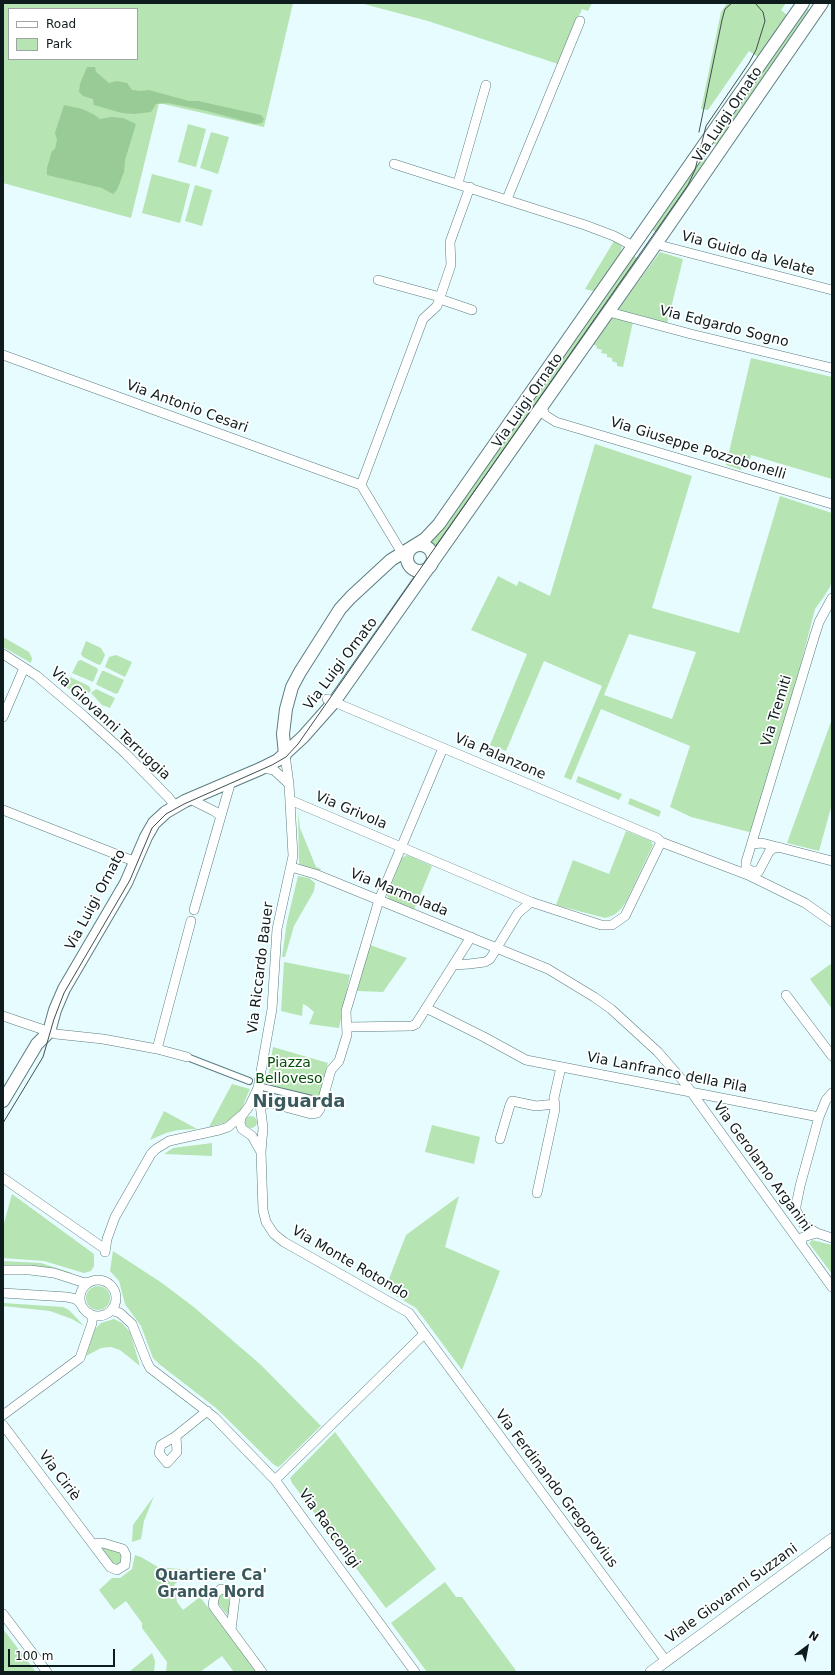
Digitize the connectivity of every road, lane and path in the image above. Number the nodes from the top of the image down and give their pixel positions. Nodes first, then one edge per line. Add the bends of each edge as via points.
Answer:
1 (805, 3) edge
2 (820, 7) edge
3 (580, 21) dead end
4 (486, 85) dead end
5 (704, 144) junction
6 (723, 148) junction
7 (394, 164) dead end
8 (458, 183) junction
9 (470, 187) junction
10 (507, 199) junction
11 (636, 242) junction
12 (657, 242) junction
13 (649, 254) junction
14 (378, 280) dead end
15 (832, 290) edge
16 (440, 298) junction
17 (472, 310) dead end
18 (609, 312) junction
19 (3, 355) edge
20 (832, 368) edge
21 (538, 413) junction
22 (361, 485) junction
23 (832, 504) edge
24 (413, 547) junction
25 (405, 558) junction
26 (431, 565) junction
27 (832, 598) edge
28 (3, 654) edge
29 (28, 670) junction
30 (330, 701) junction
31 (3, 717) edge
32 (443, 748) junction
33 (285, 755) junction
34 (263, 768) junction
35 (231, 781) junction
36 (289, 784) junction
37 (190, 798) junction
38 (290, 800) junction
39 (175, 806) junction
40 (3, 810) edge
41 (220, 816) junction
42 (755, 834) junction
43 (661, 842) junction
44 (762, 843) junction
45 (752, 844) junction
46 (779, 847) junction
47 (401, 848) junction
48 (769, 852) junction
49 (832, 861) edge
50 (136, 862) junction
51 (746, 862) junction
52 (291, 867) junction
53 (734, 870) junction
54 (759, 871) junction
55 (748, 875) junction
56 (763, 882) junction
57 (379, 900) junction
58 (531, 902) junction
59 (194, 910) dead end
60 (191, 921) dead end
61 (832, 922) edge
62 (471, 937) junction
63 (496, 947) junction
64 (454, 964) junction
65 (786, 995) dead end
66 (426, 1008) junction
67 (3, 1016) edge
68 (348, 1027) junction
69 (48, 1032) junction
70 (157, 1049) junction
71 (832, 1056) edge
72 (187, 1057) joint
73 (561, 1067) junction
74 (249, 1081) dead end
75 (258, 1087) junction
76 (689, 1091) junction
77 (832, 1092) edge
78 (3, 1101) edge
79 (321, 1101) junction
80 (260, 1102) junction
81 (555, 1104) junction
82 (243, 1115) junction
83 (819, 1117) junction
84 (262, 1121) junction
85 (219, 1130) junction
86 (247, 1132) junction
87 (500, 1139) dead end
88 (261, 1152) junction
89 (3, 1178) edge
90 (537, 1193) dead end
91 (796, 1210) junction
92 (781, 1218) junction
93 (817, 1233) junction
94 (832, 1238) edge
95 (801, 1244) junction
96 (3, 1270) edge
97 (90, 1282) junction
98 (832, 1287) edge
99 (3, 1293) edge
100 (81, 1304) junction
101 (110, 1311) junction
102 (89, 1313) junction
103 (424, 1334) junction
104 (207, 1412) junction
105 (3, 1415) edge
106 (3, 1425) edge
107 (176, 1436) dead end
108 (275, 1480) junction
109 (832, 1539) edge
110 (93, 1544) dead end
111 (3, 1614) edge
112 (231, 1630) dead end
113 (666, 1661) junction
114 (47, 1672) edge
115 (262, 1672) edge
116 (415, 1672) edge
117 (651, 1672) edge

1 - 2 main road
1 - 5 main road, Via Luigi Ornato
2 - 6 main road, Via Luigi Ornato
3 - 10 street
4 - 8 street
5 - 6 main road via 715,150
5 - 11 main road, Via Luigi Ornato
6 - 12 main road, Via Luigi Ornato
7 - 8 street
8 - 9 street
9 - 10 street
9 - 16 street via 450,242 451,265
10 - 11 street
11 - 12 main road via 647,237
11 - 13 main road via 643,254
11 - 24 main road, Via Luigi Ornato via 439,524
12 - 13 main road, Via Luigi Ornato
12 - 15 street, Via Guido da Velate via 663,246
13 - 18 main road, Via Luigi Ornato
14 - 16 street
16 - 17 street
16 - 22 street via 437,306 423,319
18 - 20 street, Via Edgardo Sogno
18 - 21 main road, Via Luigi Ornato
19 - 22 street, Via Antonio Cesari
21 - 23 street, Via Giuseppe Pozzobonelli via 546,422 556,422
21 - 26 main road, Via Luigi Ornato
22 - 25 street
24 - 25 main road
24 - 26 main road via 422,545 430,550 433,556
25 - 26 main road via 413,569 419,571 426,570
25 - 33 main road via 387,564 344,605 297,676 290,692 285,716
26 - 30 main road, Via Luigi Ornato
27 - 42 street, Via Tremiti via 819,622
28 - 29 street, Via Giovanni Terruggia
29 - 31 street
29 - 39 street, Via Giovanni Terruggia via 126,754
30 - 32 street, Via Palanzone
30 - 33 main road, Via Luigi Ornato
32 - 43 street, Via Palanzone via 657,838
32 - 47 street
33 - 34 main road, Via Luigi Ornato
33 - 36 street, Via Riccardo Bauer
34 - 35 main road, Via Luigi Ornato
34 - 36 street via 268,767 277,771
35 - 37 main road, Via Luigi Ornato
35 - 41 street
36 - 38 street, Via Riccardo Bauer
37 - 39 main road, Via Luigi Ornato
37 - 41 street
38 - 47 street, Via Grivola
38 - 52 street, Via Riccardo Bauer via 293,856
39 - 50 main road, Via Luigi Ornato via 158,818 151,827
40 - 50 street
41 - 59 street
42 - 44 street
42 - 45 street, Via Tremiti
43 - 53 street, Via Palanzone
43 - 58 street via 626,916 612,925 601,925
44 - 45 street
44 - 46 street
44 - 48 street via 769,848
45 - 51 street, Via Tremiti
46 - 48 street
46 - 49 street
47 - 57 street
47 - 58 street, Via Grivola
48 - 54 street
50 - 69 main road, Via Luigi Ornato via 64,989
51 - 53 street
51 - 54 street via 746,868
52 - 57 street, Via Marmolada
52 - 75 street, Via Riccardo Bauer via 277,929 272,1009
53 - 55 street, Via Palanzone
54 - 55 street via 756,875
54 - 56 street via 759,877
55 - 56 street, Via Palanzone
56 - 61 street, Via Palanzone via 805,903
57 - 62 street, Via Marmolada
57 - 68 street via 346,1011
58 - 63 street via 518,914
60 - 70 street
62 - 63 street, Via Marmolada
62 - 64 street
63 - 64 street via 490,959 485,962
63 - 76 street, Via Gerolamo Arganini via 548,969 605,1005 634,1028 658,1052
64 - 66 street
65 - 71 street
66 - 68 street via 412,1026
66 - 73 street, Via Lanfranco della Pila via 526,1060
67 - 69 street
68 - 79 street via 339,1059 331,1070
69 - 70 street
69 - 78 main road via 37,1044
70 - 72 street
72 - 74 street
73 - 76 street, Via Lanfranco della Pila
73 - 81 street
75 - 79 street
75 - 80 street, Via Monte Rotondo
75 - 82 street
76 - 83 street, Via Lanfranco della Pila
76 - 92 street, Via Gerolamo Arganini
77 - 83 street
79 - 80 street via 318,1112 314,1114
80 - 84 street, Via Monte Rotondo
81 - 87 street via 536,1106 512,1101
81 - 90 street
82 - 84 street via 249,1111 254,1112 259,1114
82 - 85 street
82 - 86 street, Via Monte Rotondo via 240,1125
83 - 91 street
84 - 86 street via 258,1131
84 - 88 street, Via Monte Rotondo
85 - 86 street
85 - 89 street via 169,1141 151,1154 115,1217 105,1251
86 - 88 street, Via Monte Rotondo
88 - 103 street, Via Monte Rotondo via 264,1215 272,1232 405,1310
91 - 92 street
91 - 93 street via 804,1225
92 - 95 street, Via Gerolamo Arganini
93 - 94 street
93 - 95 street, Via Gerolamo Arganini via 803,1237
95 - 98 street, Via Gerolamo Arganini
96 - 97 street via 54,1273
97 - 100 street via 81,1292
97 - 101 street via 100,1280 113,1287 116,1302
99 - 100 street via 67,1297 76,1299
100 - 102 street
101 - 102 street via 100,1316
101 - 104 street, Via Racconigi via 120,1313 132,1324 150,1368
102 - 105 street via 92,1323 80,1358
103 - 108 street
103 - 113 street, Via Ferdinando Gregorovius
104 - 107 street
104 - 108 street, Via Racconigi via 243,1445
106 - 110 street, Via Ciriè
108 - 116 street, Via Racconigi
109 - 113 street, Viale Giovanni Suzzani
111 - 114 street
112 - 115 street
113 - 117 street, Viale Giovanni Suzzani

